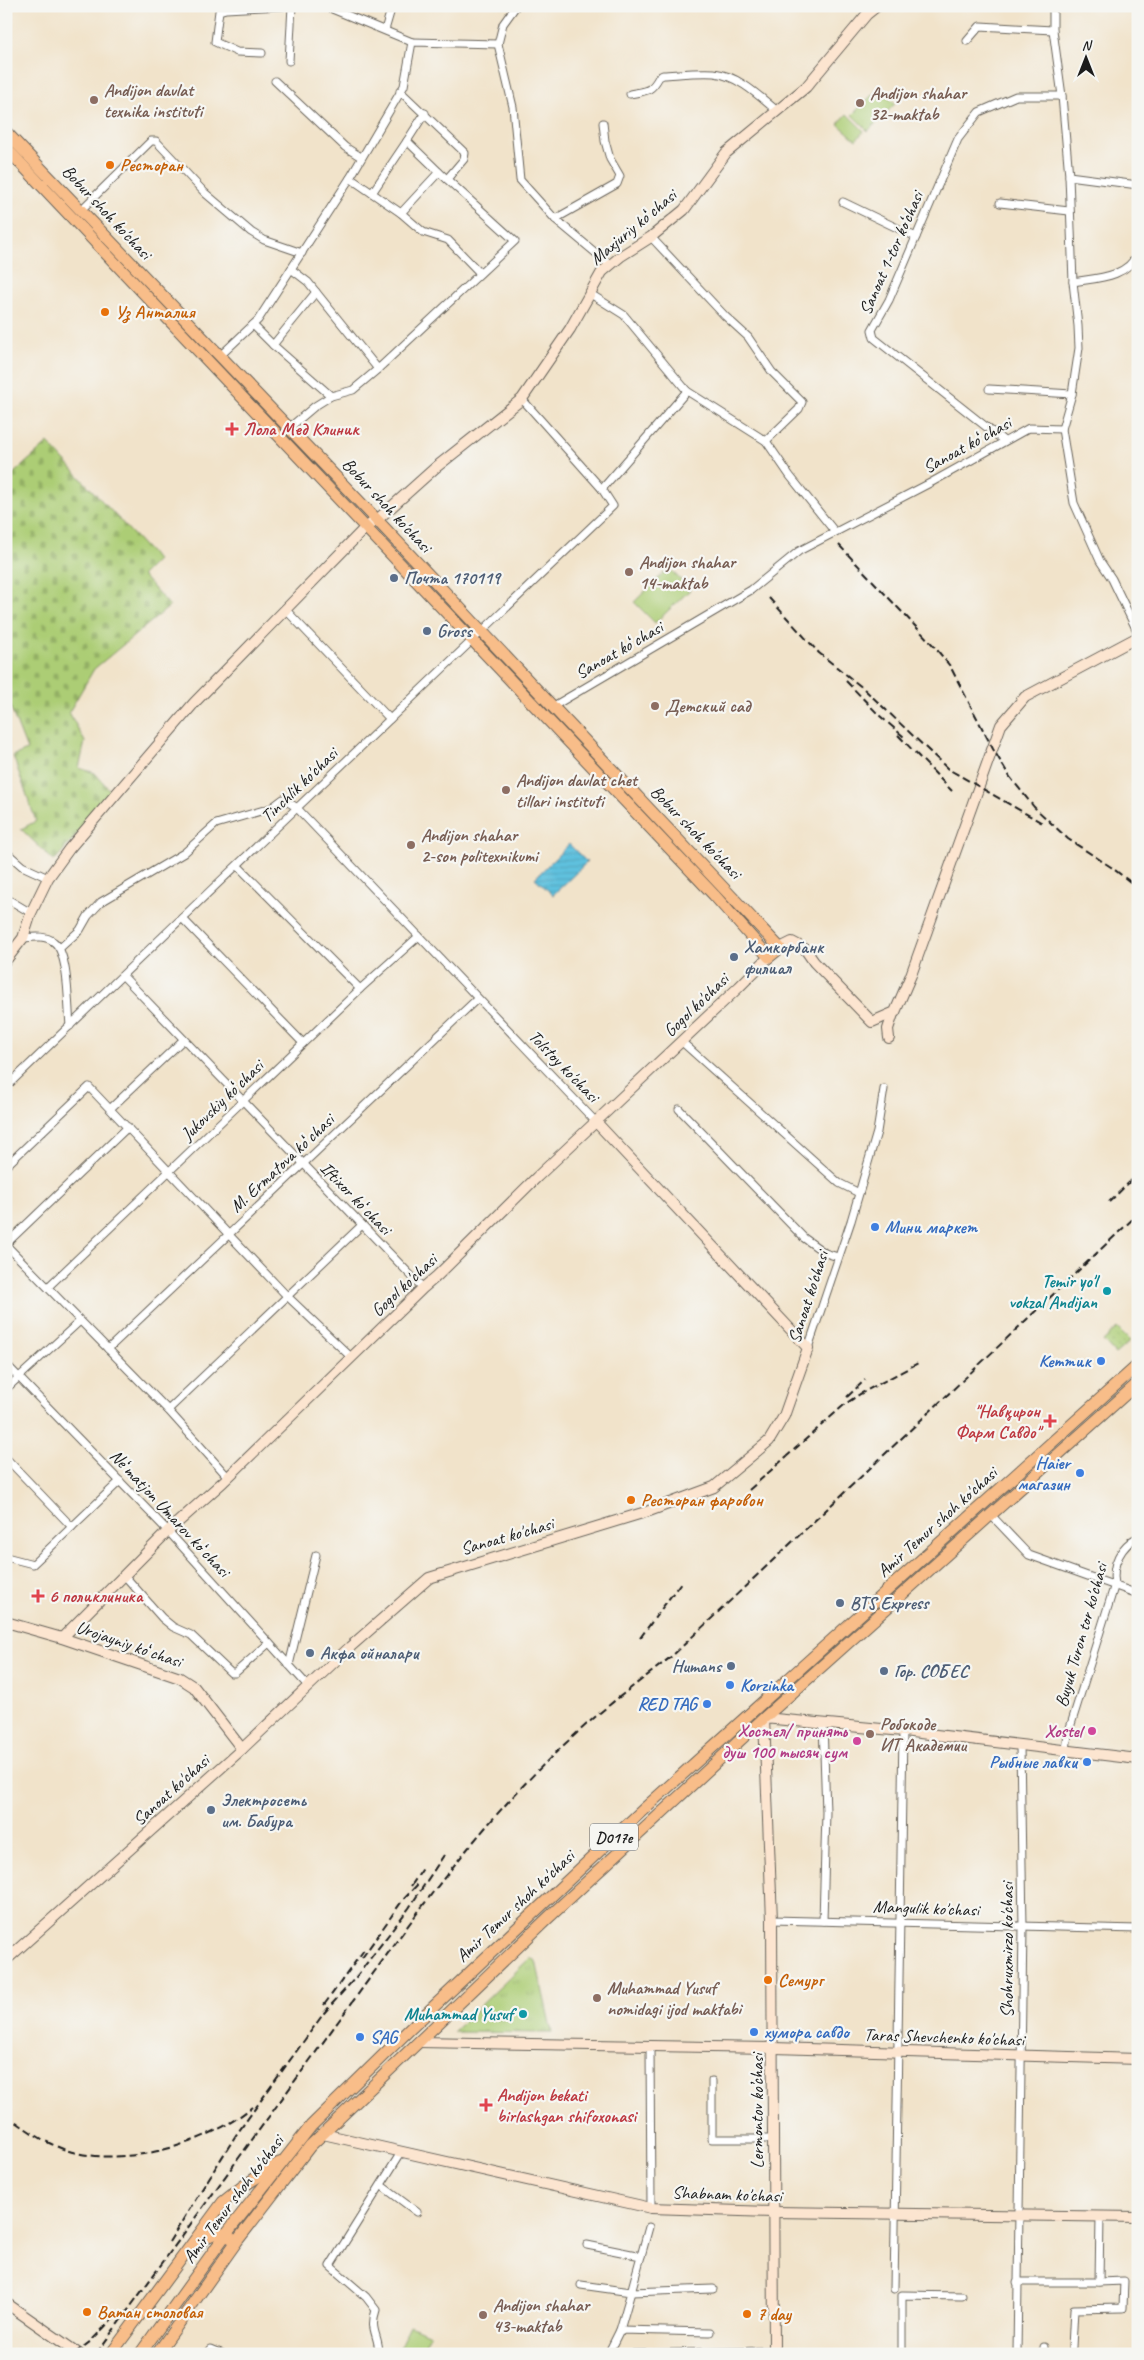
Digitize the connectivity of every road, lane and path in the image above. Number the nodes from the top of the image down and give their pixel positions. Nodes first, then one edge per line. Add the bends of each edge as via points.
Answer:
1 (282, 6) edge
2 (292, 6) edge
3 (325, 6) edge
4 (392, 6) edge
5 (516, 6) edge
6 (877, 6) edge
7 (1053, 6) edge
8 (385, 30) junction
9 (1053, 30) junction
10 (967, 41) dead end
11 (412, 42) junction
12 (498, 44) junction
13 (262, 53) dead end
14 (289, 61) dead end
15 (275, 81) dead end
16 (400, 92) junction
17 (630, 94) dead end
18 (1062, 96) junction
19 (777, 111) junction
20 (425, 114) junction
21 (603, 123) dead end
22 (6, 132) edge
23 (407, 141) junction
24 (6, 148) edge
25 (361, 157) junction
26 (439, 172) junction
27 (1068, 176) junction
28 (350, 178) junction
29 (447, 179) junction
30 (1138, 185) edge
31 (372, 193) junction
32 (843, 202) dead end
33 (1000, 203) dead end
34 (81, 210) junction
35 (1069, 211) junction
36 (401, 214) junction
37 (555, 219) junction
38 (651, 237) junction
39 (916, 237) junction
40 (302, 253) junction
41 (1138, 253) edge
42 (609, 264) junction
43 (291, 269) junction
44 (480, 273) junction
45 (1073, 282) junction
46 (316, 292) junction
47 (589, 293) junction
48 (253, 325) junction
49 (273, 345) junction
50 (220, 356) junction
51 (378, 369) junction
52 (989, 389) dead end
53 (687, 391) junction
54 (1072, 394) junction
55 (331, 396) junction
56 (522, 399) junction
57 (289, 428) junction
58 (1062, 429) junction
59 (766, 441) junction
60 (1004, 441) junction
61 (602, 489) junction
62 (377, 520) junction
63 (365, 528) junction
64 (835, 532) junction
65 (285, 609) junction
66 (481, 631) junction
67 (1138, 633) edge
68 (1138, 637) edge
69 (472, 641) junction
70 (552, 707) junction
71 (390, 719) junction
72 (296, 808) junction
73 (6, 852) edge
74 (699, 860) junction
75 (238, 866) junction
76 (690, 869) junction
77 (48, 878) junction
78 (724, 886) junction
79 (714, 895) junction
80 (6, 898) edge
81 (31, 913) junction
82 (182, 918) junction
83 (419, 936) junction
84 (23, 938) junction
85 (60, 948) junction
86 (780, 948) junction
87 (769, 957) junction
88 (6, 960) edge
89 (122, 976) junction
90 (360, 989) junction
91 (477, 999) junction
92 (893, 1014) junction
93 (70, 1026) junction
94 (889, 1038) dead end
95 (184, 1040) junction
96 (682, 1042) junction
97 (303, 1043) junction
98 (6, 1087) edge
99 (884, 1090) dead end
100 (243, 1100) junction
101 (111, 1108) junction
102 (679, 1109) dead end
103 (596, 1122) junction
104 (128, 1127) junction
105 (303, 1164) junction
106 (6, 1166) edge
107 (170, 1170) junction
108 (859, 1193) junction
109 (362, 1225) junction
110 (228, 1234) junction
111 (6, 1244) edge
112 (838, 1257) junction
113 (48, 1287) junction
114 (423, 1288) junction
115 (286, 1295) junction
116 (80, 1321) junction
117 (808, 1348) junction
118 (108, 1349) junction
119 (352, 1358) junction
120 (6, 1364) edge
121 (1138, 1365) edge
122 (19, 1377) junction
123 (1138, 1383) edge
124 (6, 1389) edge
125 (168, 1410) junction
126 (6, 1458) edge
127 (228, 1477) junction
128 (120, 1481) junction
129 (991, 1515) junction
130 (72, 1527) junction
131 (168, 1531) junction
132 (1138, 1537) edge
133 (316, 1555) dead end
134 (6, 1557) edge
135 (124, 1575) junction
136 (1115, 1584) junction
137 (1138, 1594) edge
138 (1138, 1614) edge
139 (6, 1622) edge
140 (1138, 1627) edge
141 (62, 1638) junction
142 (269, 1643) junction
143 (289, 1665) junction
144 (309, 1687) junction
145 (755, 1708) junction
146 (764, 1718) junction
147 (822, 1723) junction
148 (903, 1731) junction
149 (1020, 1746) junction
150 (242, 1749) junction
151 (1066, 1750) junction
152 (1138, 1759) edge
153 (772, 1920) junction
154 (823, 1921) junction
155 (901, 1922) junction
156 (1023, 1927) junction
157 (1138, 1929) edge
158 (6, 1960) edge
159 (419, 2042) junction
160 (650, 2046) junction
161 (774, 2048) junction
162 (898, 2052) junction
163 (1022, 2056) junction
164 (1138, 2059) edge
165 (712, 2081) dead end
166 (323, 2134) junction
167 (773, 2140) junction
168 (402, 2151) junction
169 (285, 2159) junction
170 (382, 2186) junction
171 (651, 2208) junction
172 (417, 2212) dead end
173 (773, 2212) junction
174 (894, 2213) junction
175 (1019, 2214) junction
176 (1100, 2216) junction
177 (1138, 2217) edge
178 (649, 2227) dead end
179 (226, 2234) junction
180 (237, 2241) junction
181 (587, 2245) dead end
182 (641, 2256) junction
183 (1018, 2282) junction
184 (1099, 2282) junction
185 (581, 2285) dead end
186 (713, 2289) dead end
187 (894, 2289) dead end
188 (631, 2292) junction
189 (962, 2296) dead end
190 (6, 2303) edge
191 (620, 2330) junction
192 (710, 2332) dead end
193 (1072, 2347) dead end
194 (160, 2352) edge
195 (774, 2352) edge
196 (79, 2354) edge
197 (111, 2354) edge
198 (117, 2354) edge
199 (140, 2354) edge
200 (207, 2354) edge
201 (223, 2354) edge
202 (379, 2354) edge
203 (608, 2354) edge
204 (621, 2354) edge
205 (902, 2354) edge
206 (1017, 2354) edge

1 - 13 street via 219,11 215,42 237,52
2 - 14 street
3 - 8 street
4 - 8 street
5 - 12 street via 503,24
6 - 19 street, Maxjuriy koʻchasi via 806,87
7 - 9 street
8 - 11 street
9 - 10 street via 980,26
9 - 18 street
11 - 12 street
11 - 16 street
12 - 37 street via 513,108 520,180
15 - 25 street via 345,147
16 - 20 street
16 - 25 street
17 - 19 street via 650,90 663,75 714,73 746,86
18 - 27 street
18 - 39 street, Sanoat 1-tor ko‘chasi via 1016,96 979,112 958,139
19 - 38 street, Maxjuriy koʻchasi via 726,153 684,210
20 - 23 street
20 - 29 street via 465,153 464,159
21 - 37 street via 604,141 620,176 619,181
22 - 34 main road, Bobur shoh ko'chasi
23 - 26 street
23 - 31 street
24 - 63 main road, Bobur shoh ko'chasi
25 - 28 street
26 - 29 street
26 - 36 street
27 - 30 street
27 - 35 street
28 - 31 street
28 - 40 street
29 - 44 street via 514,241
31 - 36 street
32 - 39 street
33 - 35 street
34 - 40 street via 151,141 156,141 205,193 251,232
34 - 50 main road, Bobur shoh ko'chasi
35 - 45 street
36 - 44 street via 423,232 448,240
37 - 42 street
38 - 42 street, Maxjuriy koʻchasi
38 - 59 street via 748,338 772,372 802,402 799,409
39 - 60 street, Sanoat 1-tor ko‘chasi via 872,336
40 - 43 street
41 - 45 street via 1116,274
42 - 47 street, Maxjuriy koʻchasi
43 - 46 street
43 - 48 street
44 - 51 street
45 - 54 street via 1079,348
46 - 49 street
46 - 51 street
47 - 53 street via 624,314
47 - 56 street, Maxjuriy koʻchasi via 570,329
48 - 49 street
48 - 50 street
49 - 55 street
50 - 57 main road, Bobur shoh ko'chasi
51 - 55 street via 353,390
52 - 54 street
53 - 59 street
53 - 61 street
54 - 58 street
55 - 57 street
56 - 61 street
56 - 62 street, Maxjuriy koʻchasi via 435,468
57 - 62 main road, Bobur shoh ko'chasi
58 - 60 street, Sanoat koʻchasi via 1029,428
58 - 67 street via 1074,503
59 - 64 street
60 - 64 street, Sanoat koʻchasi
61 - 66 street, Tinchlik ko'chasi via 613,506
62 - 63 street, Maxjuriy koʻchasi
62 - 66 main road, Bobur shoh ko'chasi
63 - 65 street, Maxjuriy koʻchasi
63 - 69 main road, Bobur shoh ko'chasi
64 - 70 street, Sanoat koʻchasi via 799,551 751,590
65 - 71 street
65 - 77 street, Maxjuriy koʻchasi via 194,703 69,848
66 - 69 street, Tinchlik ko'chasi
66 - 70 main road, Bobur shoh ko'chasi
68 - 92 street via 1024,697 1001,725 911,975
69 - 71 street, Tinchlik ko'chasi
69 - 76 main road, Bobur shoh ko'chasi
70 - 74 main road, Bobur shoh ko'chasi
71 - 72 street, Tinchlik ko'chasi
72 - 75 street, Tinchlik ko'chasi
72 - 83 street, Tolstoy ko'chasi
72 - 85 street via 283,799 271,808 216,824 184,853 101,902 80,930
73 - 77 street via 22,866
74 - 76 main road
74 - 78 main road, Bobur shoh ko'chasi
75 - 82 street, Tinchlik ko'chasi
75 - 90 street
76 - 79 main road, Bobur shoh ko'chasi
77 - 81 street, Maxjuriy koʻchasi
78 - 79 main road
78 - 86 main road, Bobur shoh ko'chasi
79 - 87 main road, Bobur shoh ko'chasi
80 - 81 street
81 - 84 street, Maxjuriy koʻchasi
82 - 89 street, Tinchlik ko'chasi
82 - 97 street
83 - 90 street, Jukovskiy koʻchasi
83 - 91 street, Tolstoy ko'chasi
84 - 85 street via 50,939
84 - 88 street, Maxjuriy koʻchasi
85 - 93 street
86 - 87 main road
86 - 92 street via 792,942 805,949 872,1022
87 - 96 street, Gogol ko'chasi
89 - 93 street, Tinchlik ko'chasi
89 - 95 street, Iftixor koʻchasi
90 - 97 street, Jukovskiy koʻchasi
91 - 103 street, Tolstoy ko'chasi
91 - 105 street, M. Ermatova koʻchasi
92 - 94 street
93 - 98 street, Tinchlik ko'chasi
95 - 100 street, Iftixor koʻchasi
95 - 101 street
96 - 103 street, Gogol ko'chasi
96 - 108 street via 839,1183
97 - 100 street, Jukovskiy koʻchasi
99 - 108 street, Sanoat ko'chasi via 880,1123
100 - 105 street, Iftixor koʻchasi
100 - 107 street, Jukovskiy koʻchasi
101 - 104 street
101 - 106 street via 89,1087
102 - 112 street via 804,1238
103 - 114 street, Gogol ko'chasi
103 - 117 street, Tolstoy ko'chasi
104 - 107 street
104 - 111 street
105 - 109 street, Iftixor koʻchasi
105 - 110 street, M. Ermatova koʻchasi
107 - 110 street
107 - 113 street, Jukovskiy koʻchasi
108 - 112 street, Sanoat ko'chasi
109 - 114 street, Iftixor koʻchasi
109 - 115 street
110 - 115 street
110 - 118 street, M. Ermatova koʻchasi
111 - 113 street
112 - 117 street, Sanoat ko'chasi
113 - 116 street
114 - 119 street, Gogol ko'chasi
115 - 119 street
115 - 125 street
116 - 118 street
116 - 122 street
117 - 144 street, Sanoat ko'chasi via 784,1416 769,1441 714,1487 649,1511 429,1578
118 - 125 street
119 - 127 street, Gogol ko'chasi
120 - 122 street, Neʻmatjon Umarov koʻchasi
121 - 145 main road, Amir Temur shoh ko'chasi / D017e
122 - 124 street
122 - 128 street, Neʻmatjon Umarov koʻchasi
123 - 129 main road, Amir Temur shoh ko'chasi / D017e
125 - 127 street
126 - 130 street
127 - 131 street, Gogol ko'chasi
128 - 130 street
128 - 131 street, Neʻmatjon Umarov koʻchasi
129 - 136 street via 1029,1556
129 - 146 main road, Amir Temur shoh ko'chasi / D017e
130 - 134 street via 33,1564
131 - 135 street, Gogol ko'chasi
131 - 142 street, Neʻmatjon Umarov koʻchasi
132 - 136 street, Buyuk Turon tor ko'chasi via 1121,1550 1113,1576
133 - 143 street
135 - 141 street, Gogol ko'chasi
135 - 142 street via 162,1618 173,1628 191,1635 231,1673
136 - 137 street
136 - 151 street, Buyuk Turon tor ko'chasi via 1068,1734
138 - 140 street
139 - 141 street, Urоjayniy koʻchasi
141 - 150 street, Urоjayniy koʻchasi via 180,1678 194,1687
142 - 143 street, Neʻmatjon Umarov koʻchasi
143 - 144 street, Neʻmatjon Umarov koʻchasi
144 - 150 street, Sanoat ko'chasi
145 - 146 main road
145 - 169 main road, Amir Temur shoh ko'chasi / D017e via 410,2029 311,2126
146 - 147 street
146 - 153 street, Lermontov ko’chasi
146 - 159 main road, Amir Temur shoh ko'chasi / D017e
147 - 148 street
147 - 154 street via 826,1812
148 - 149 street
148 - 155 street
149 - 151 street
149 - 156 street, Shohruxmirzo ko'chasi
150 - 158 street, Sanoat ko'chasi
151 - 152 street
153 - 154 street, Mangulik ko'chasi
153 - 161 street, Lermontov ko’chasi
154 - 155 street, Mangulik ko'chasi
155 - 156 street, Mangulik ko'chasi
155 - 162 street
156 - 157 street, Mangulik ko'chasi
156 - 163 street, Shohruxmirzo ko'chasi
159 - 160 street, Taras Shevchenko ko'chasi
159 - 166 main road, Amir Temur shoh ko'chasi / D017e
160 - 161 street, Taras Shevchenko ko'chasi
160 - 171 street
161 - 162 street, Taras Shevchenko ko'chasi
161 - 167 street, Lermontov ko’chasi
162 - 163 street, Taras Shevchenko ko'chasi
162 - 174 street
163 - 164 street, Taras Shevchenko ko'chasi
163 - 175 street, Shohruxmirzo ko'chasi
165 - 167 street via 712,2139
166 - 168 street, Shabnam ko'chasi
166 - 180 main road, Amir Temur shoh ko'chasi / D017e via 310,2146
167 - 173 street, Lermontov ko’chasi
168 - 170 street
168 - 171 street, Shabnam ko'chasi
169 - 179 main road, Amir Temur shoh ko'chasi / D017e
169 - 197 main road via 223,2202
170 - 172 street
170 - 202 street via 330,2266 376,2310 372,2323
171 - 173 street, Shabnam ko'chasi
173 - 174 street, Shabnam ko'chasi
173 - 195 street, Lermontov ko’chasi
174 - 175 street, Shabnam ko'chasi
174 - 187 street
175 - 176 street, Shabnam ko'chasi
175 - 183 street, Shohruxmirzo ko'chasi
176 - 177 street, Shabnam ko'chasi
176 - 184 street
178 - 182 street
179 - 180 main road
179 - 198 main road via 216,2233 202,2240
179 - 199 main road, Amir Temur shoh ko'chasi / D017e
180 - 194 main road, Amir Temur shoh ko'chasi / D017e
181 - 182 street
182 - 188 street
183 - 184 street
183 - 206 street, Shohruxmirzo ko'chasi
184 - 193 street via 1124,2281 1123,2308 1074,2309
185 - 188 street
186 - 188 street
188 - 191 street
189 - 205 street via 902,2295
190 - 196 street
191 - 192 street
191 - 203 street
195 - 204 street
200 - 201 street via 211,2349

